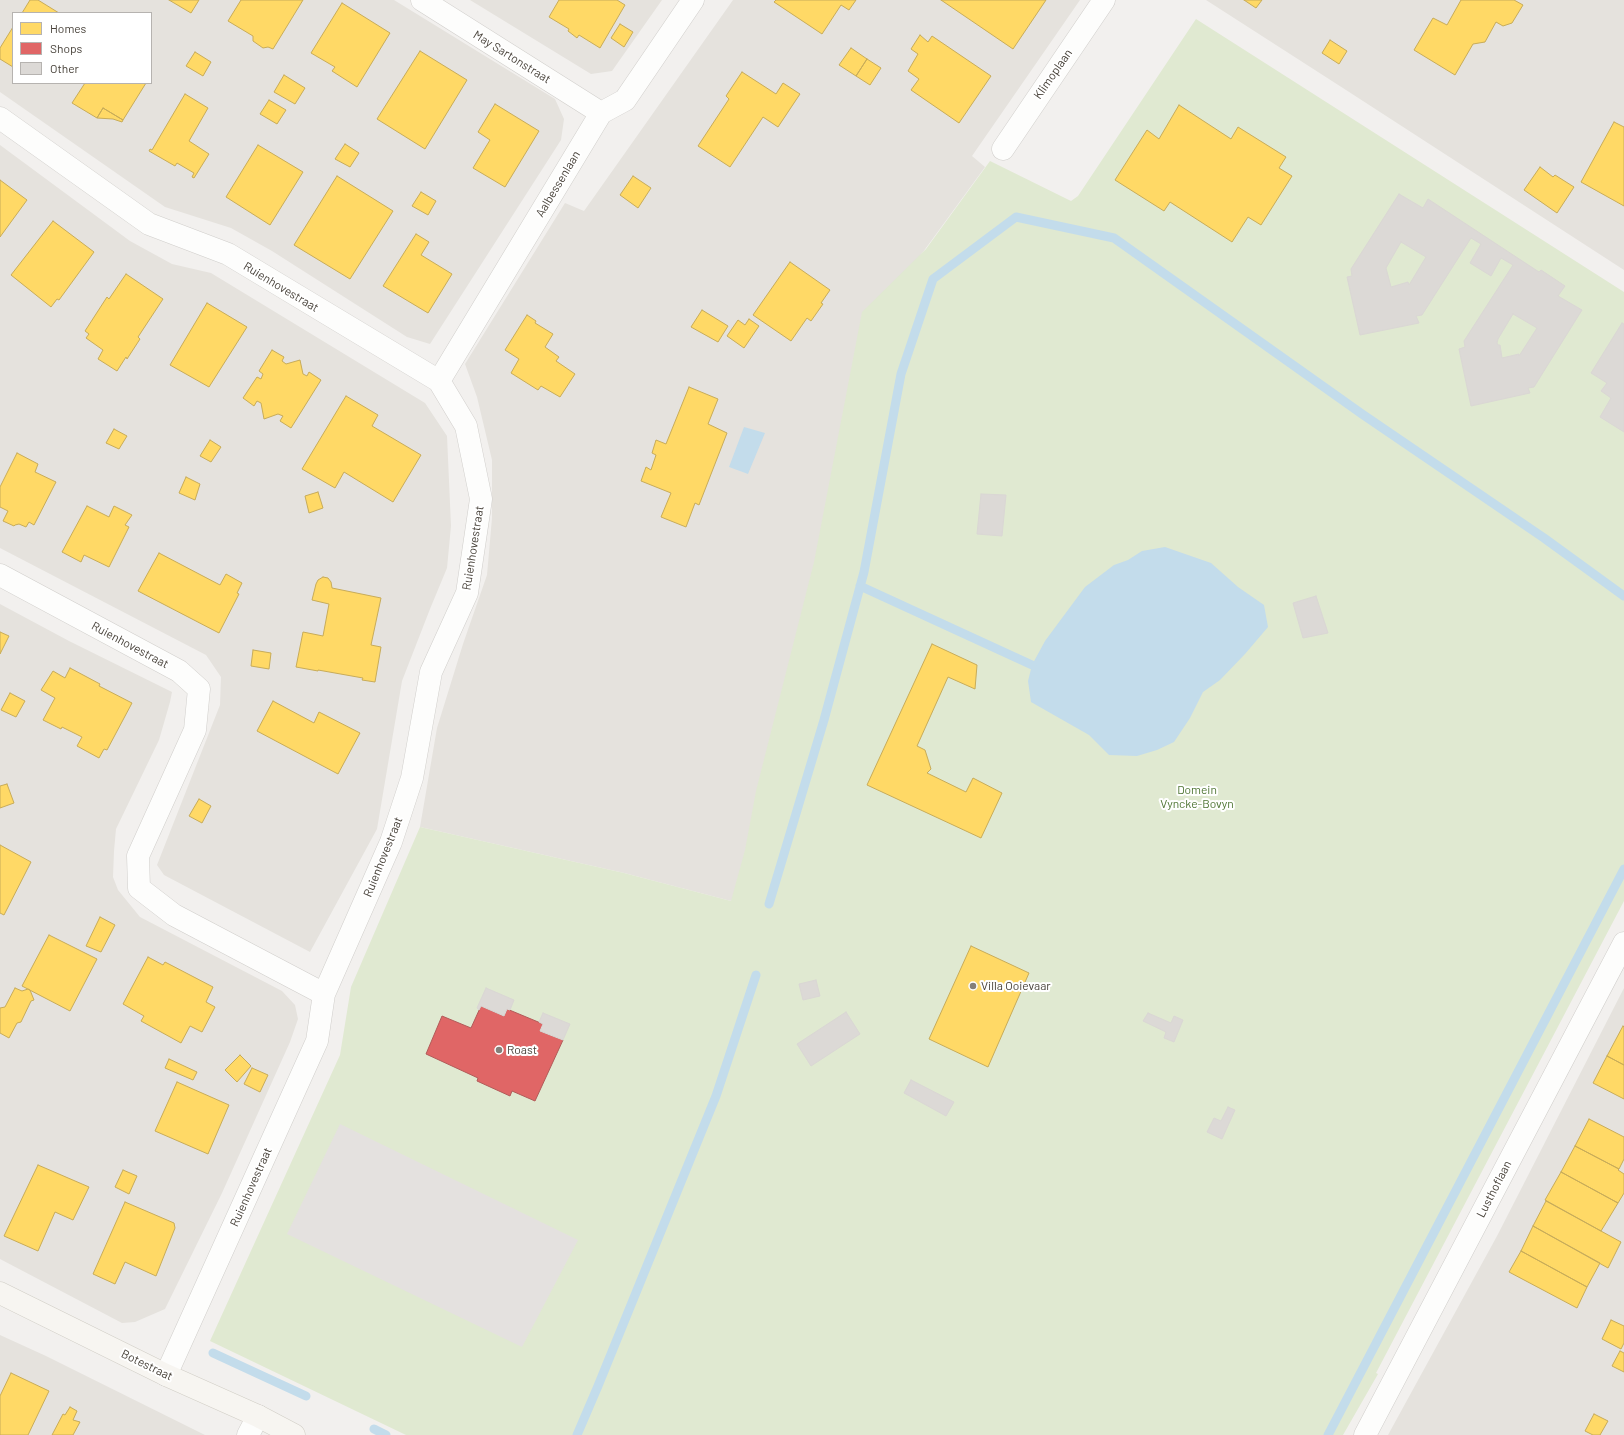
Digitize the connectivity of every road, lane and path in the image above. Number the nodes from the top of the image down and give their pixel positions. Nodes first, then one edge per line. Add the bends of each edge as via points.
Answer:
1 (422, 0) edge
2 (693, 0) edge
3 (1104, 0) edge
4 (601, 114) junction
5 (0, 118) edge
6 (1003, 149) dead end
7 (439, 381) junction
8 (0, 575) edge
9 (1624, 943) edge
10 (324, 994) junction
11 (0, 1293) edge
12 (166, 1375) junction
13 (253, 1426) edge
14 (294, 1435) edge
15 (1365, 1435) edge

1 - 4 street, May Sartonstraat
2 - 4 street, Aalbessenlaan via 625,100
3 - 6 street, Klimoplaan
4 - 7 street, Aalbessenlaan
5 - 7 street, Ruienhovestraat via 149,224 228,254
7 - 10 street, Ruienhovestraat via 466,426 481,499 467,594 431,672 412,778 391,842
8 - 10 street, Ruienhovestraat via 179,671 199,689 195,730 138,856 139,888 174,915
9 - 15 street, Lusthoflaan
10 - 12 street, Ruienhovestraat via 317,1041
11 - 12 street, Botestraat
12 - 13 street, Botestraat
13 - 14 street, Botestraat

